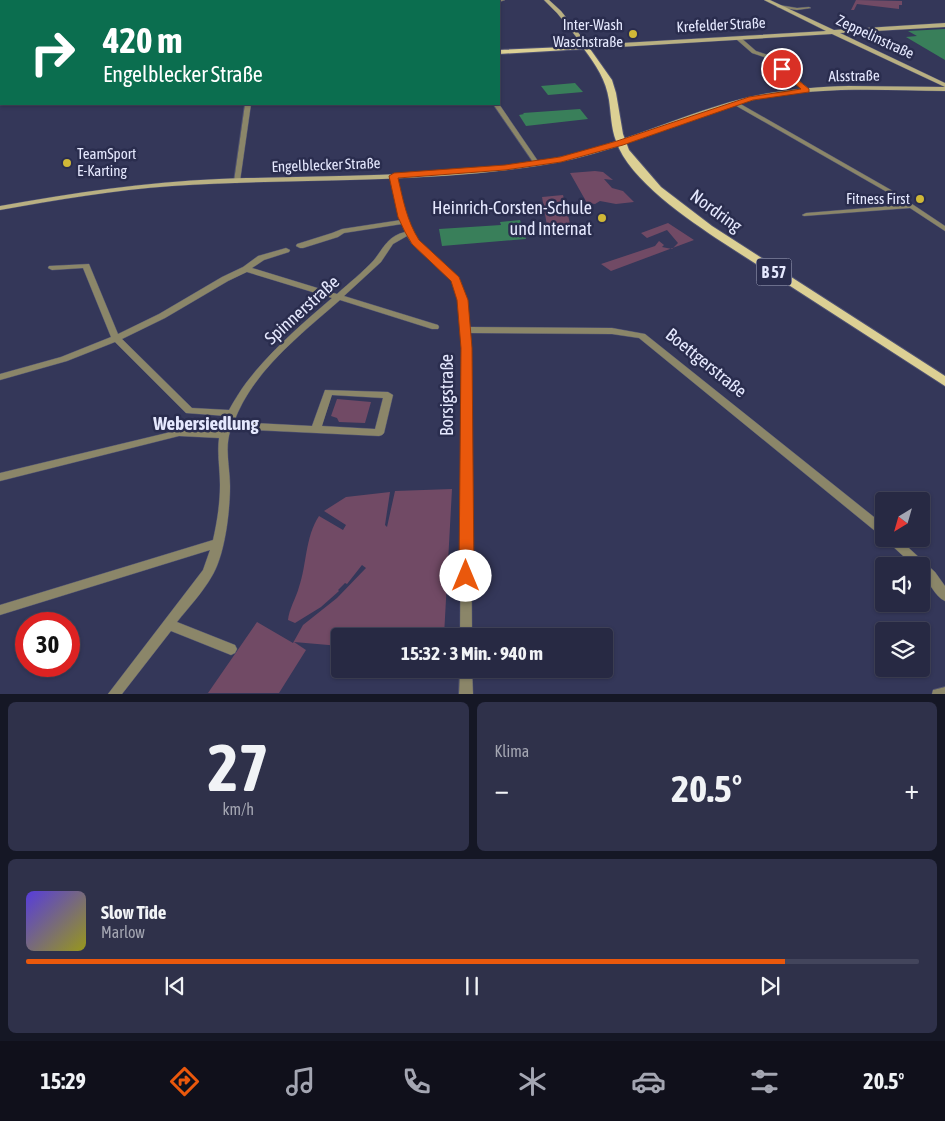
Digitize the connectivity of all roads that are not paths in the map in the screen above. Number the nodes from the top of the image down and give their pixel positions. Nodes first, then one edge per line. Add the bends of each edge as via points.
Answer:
1 (546, 0) edge
2 (766, 0) edge
3 (779, 6) junction
4 (800, 16) junction
5 (806, 18) junction
6 (945, 25) edge
7 (833, 32) junction
8 (807, 33) junction
9 (738, 38) junction
10 (853, 42) junction
11 (586, 47) junction
12 (500, 52) edge
13 (766, 56) joint
14 (945, 85) edge
15 (807, 90) junction
16 (945, 91) edge
17 (735, 103) junction
18 (248, 105) edge
19 (497, 105) edge
20 (620, 143) junction
21 (536, 164) junction
22 (394, 176) junction
23 (237, 182) junction
24 (912, 206) junction
25 (0, 208) edge
26 (806, 215) dead end
27 (945, 219) edge
28 (932, 220) junction
29 (404, 222) junction
30 (945, 229) edge
31 (409, 232) junction
32 (300, 246) dead end
33 (286, 250) dead end
34 (52, 268) dead end
35 (246, 270) junction
36 (339, 297) junction
37 (435, 327) dead end
38 (464, 330) junction
39 (116, 338) junction
40 (0, 377) edge
41 (945, 382) edge
42 (233, 413) junction
43 (229, 424) junction
44 (316, 429) junction
45 (224, 435) junction
46 (0, 477) edge
47 (875, 525) edge
48 (217, 543) junction
49 (902, 548) edge
50 (945, 596) edge
51 (0, 610) edge
52 (168, 624) junction
53 (466, 628) edge
54 (231, 649) dead end
55 (466, 678) edge
56 (945, 693) edge
57 (114, 694) edge
58 (466, 694) edge
59 (938, 694) edge

1 - 11 street, Nordring
2 - 3 street, Zeppelinstraße
3 - 4 street, Zeppelinstraße
3 - 4 street via 810,7
4 - 5 street, Zeppelinstraße
5 - 7 street, Zeppelinstraße
5 - 8 street via 815,31
6 - 7 street, Krefelder Straße
7 - 8 street, Krefelder Straße
7 - 10 street, Zeppelinstraße
8 - 9 street, Krefelder Straße
8 - 10 street
9 - 11 street, Krefelder Straße
9 - 13 street via 754,52
10 - 14 street, Zeppelinstraße
11 - 12 main road, Krefelder Straße
11 - 20 main road, Nordring / B 57 via 601,66 612,93
13 - 15 street
15 - 16 street, Alsstraße via 917,88
15 - 17 street, Alsstraße
17 - 20 street, Engelblecker Straße
17 - 24 street
18 - 23 street
19 - 21 street
20 - 21 street, Engelblecker Straße
20 - 41 main road, Nordring / B 57 via 648,180 703,225
21 - 22 street, Engelblecker Straße
22 - 23 street, Engelblecker Straße
22 - 29 street, Borsigstraße
23 - 25 street, Engelblecker Straße via 100,191
24 - 26 street
24 - 28 street
27 - 28 street
28 - 30 street
29 - 31 street, Borsigstraße
29 - 32 street via 342,231
31 - 36 street, Spinnerstraße via 388,242 378,260
31 - 38 street, Borsigstraße via 415,242 456,280 462,300
33 - 35 street via 261,258
34 - 39 street via 86,266
35 - 36 street
35 - 39 street
36 - 37 street
36 - 42 street, Spinnerstraße via 265,366
38 - 47 street, Boettgerstraße via 612,331 642,336
38 - 53 street, Borsigstraße
39 - 40 street via 64,359
39 - 42 street via 188,411
42 - 43 street, Spinnerstraße
43 - 44 street
43 - 45 street, Spinnerstraße
44 - 44 street via 380,432 388,394 328,392
45 - 46 street via 179,433
45 - 48 street, Spinnerstraße via 222,464 225,484
48 - 51 street
48 - 52 street, Spinnerstraße via 208,573
49 - 50 street via 931,575
52 - 54 street
52 - 57 street, Spinnerstraße
55 - 58 street
56 - 59 street

